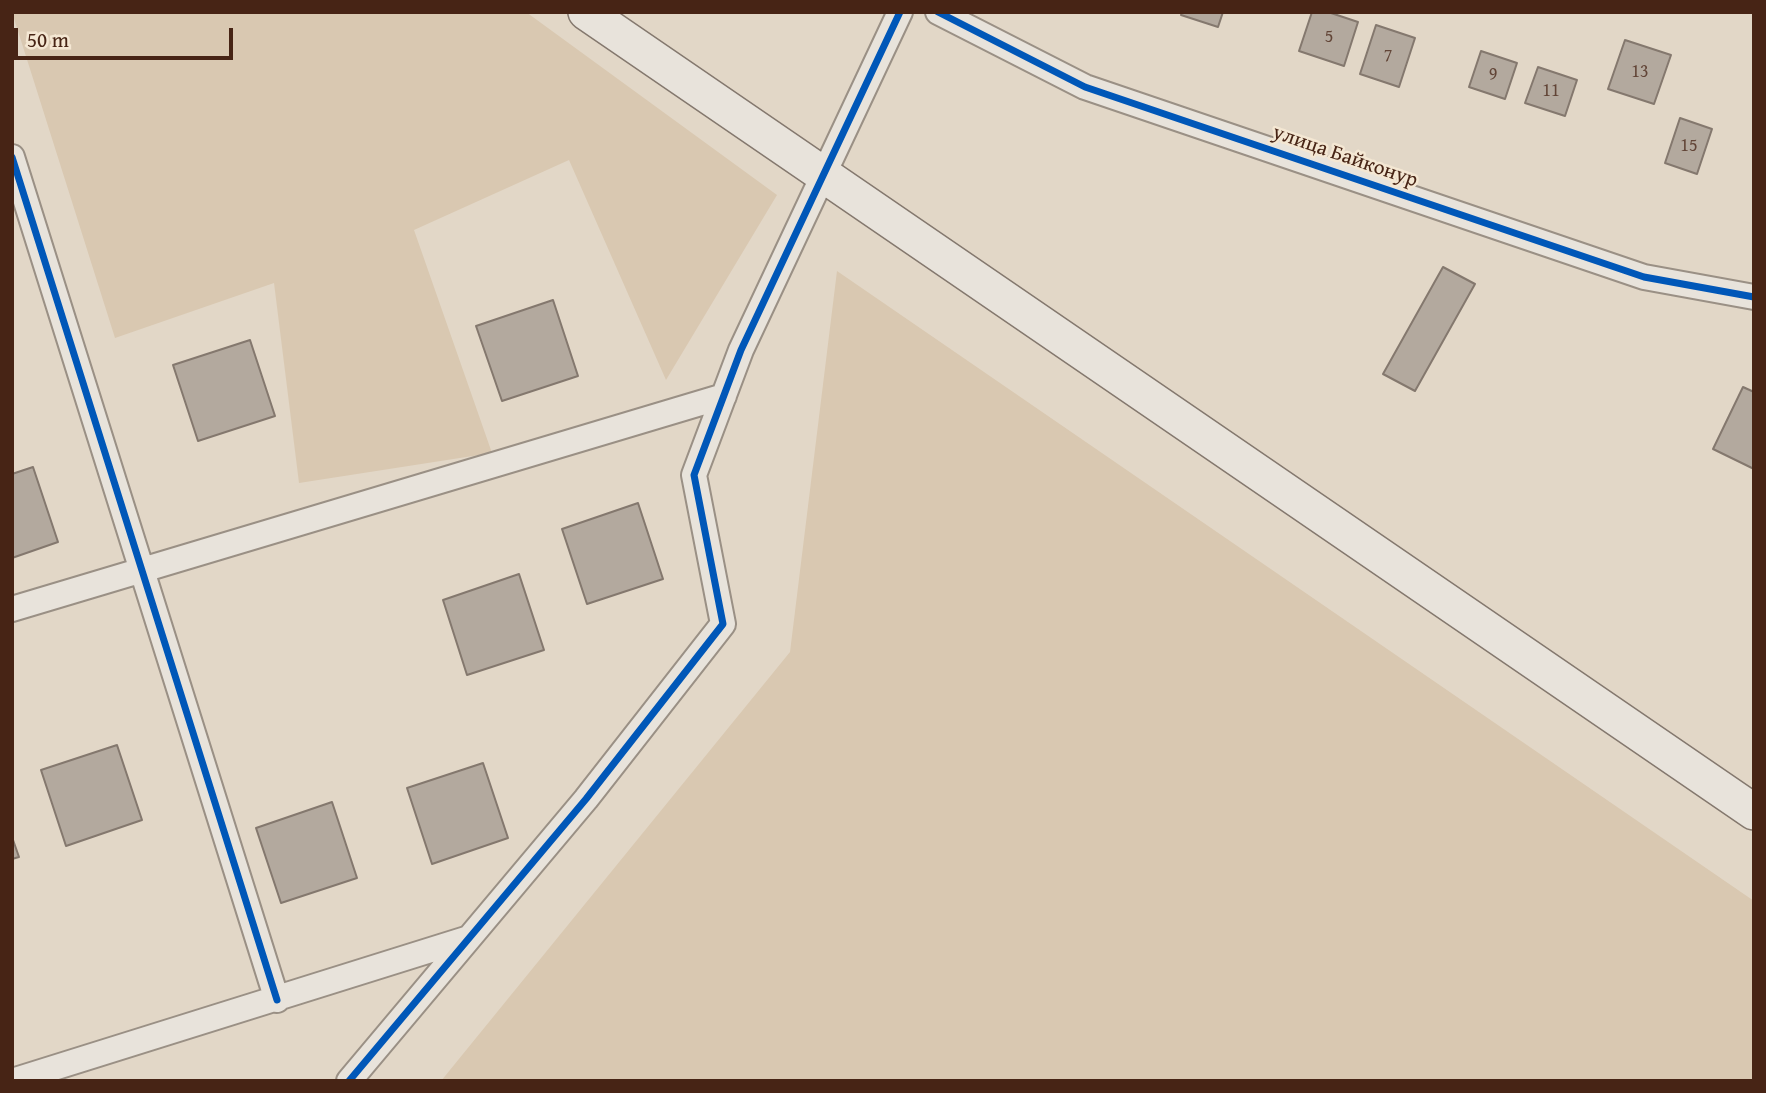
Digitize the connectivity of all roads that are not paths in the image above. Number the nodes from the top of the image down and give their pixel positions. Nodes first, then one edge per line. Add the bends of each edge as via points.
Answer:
1 (586, 12) edge
2 (900, 12) edge
3 (938, 12) edge
4 (12, 157) edge
5 (824, 175) junction
6 (1754, 297) edge
7 (724, 396) junction
8 (142, 570) junction
9 (12, 609) edge
10 (1754, 813) edge
11 (469, 938) junction
12 (277, 1000) junction
13 (12, 1081) edge
14 (349, 1081) edge

1 - 5 main road
2 - 5 street
3 - 6 street, улица Байконур via 1085,87 1644,277
4 - 8 street
5 - 7 street
5 - 10 main road
7 - 8 street
7 - 11 street via 694,475 723,624 586,799
8 - 9 street
8 - 12 street
11 - 12 street
11 - 14 street
12 - 13 street

